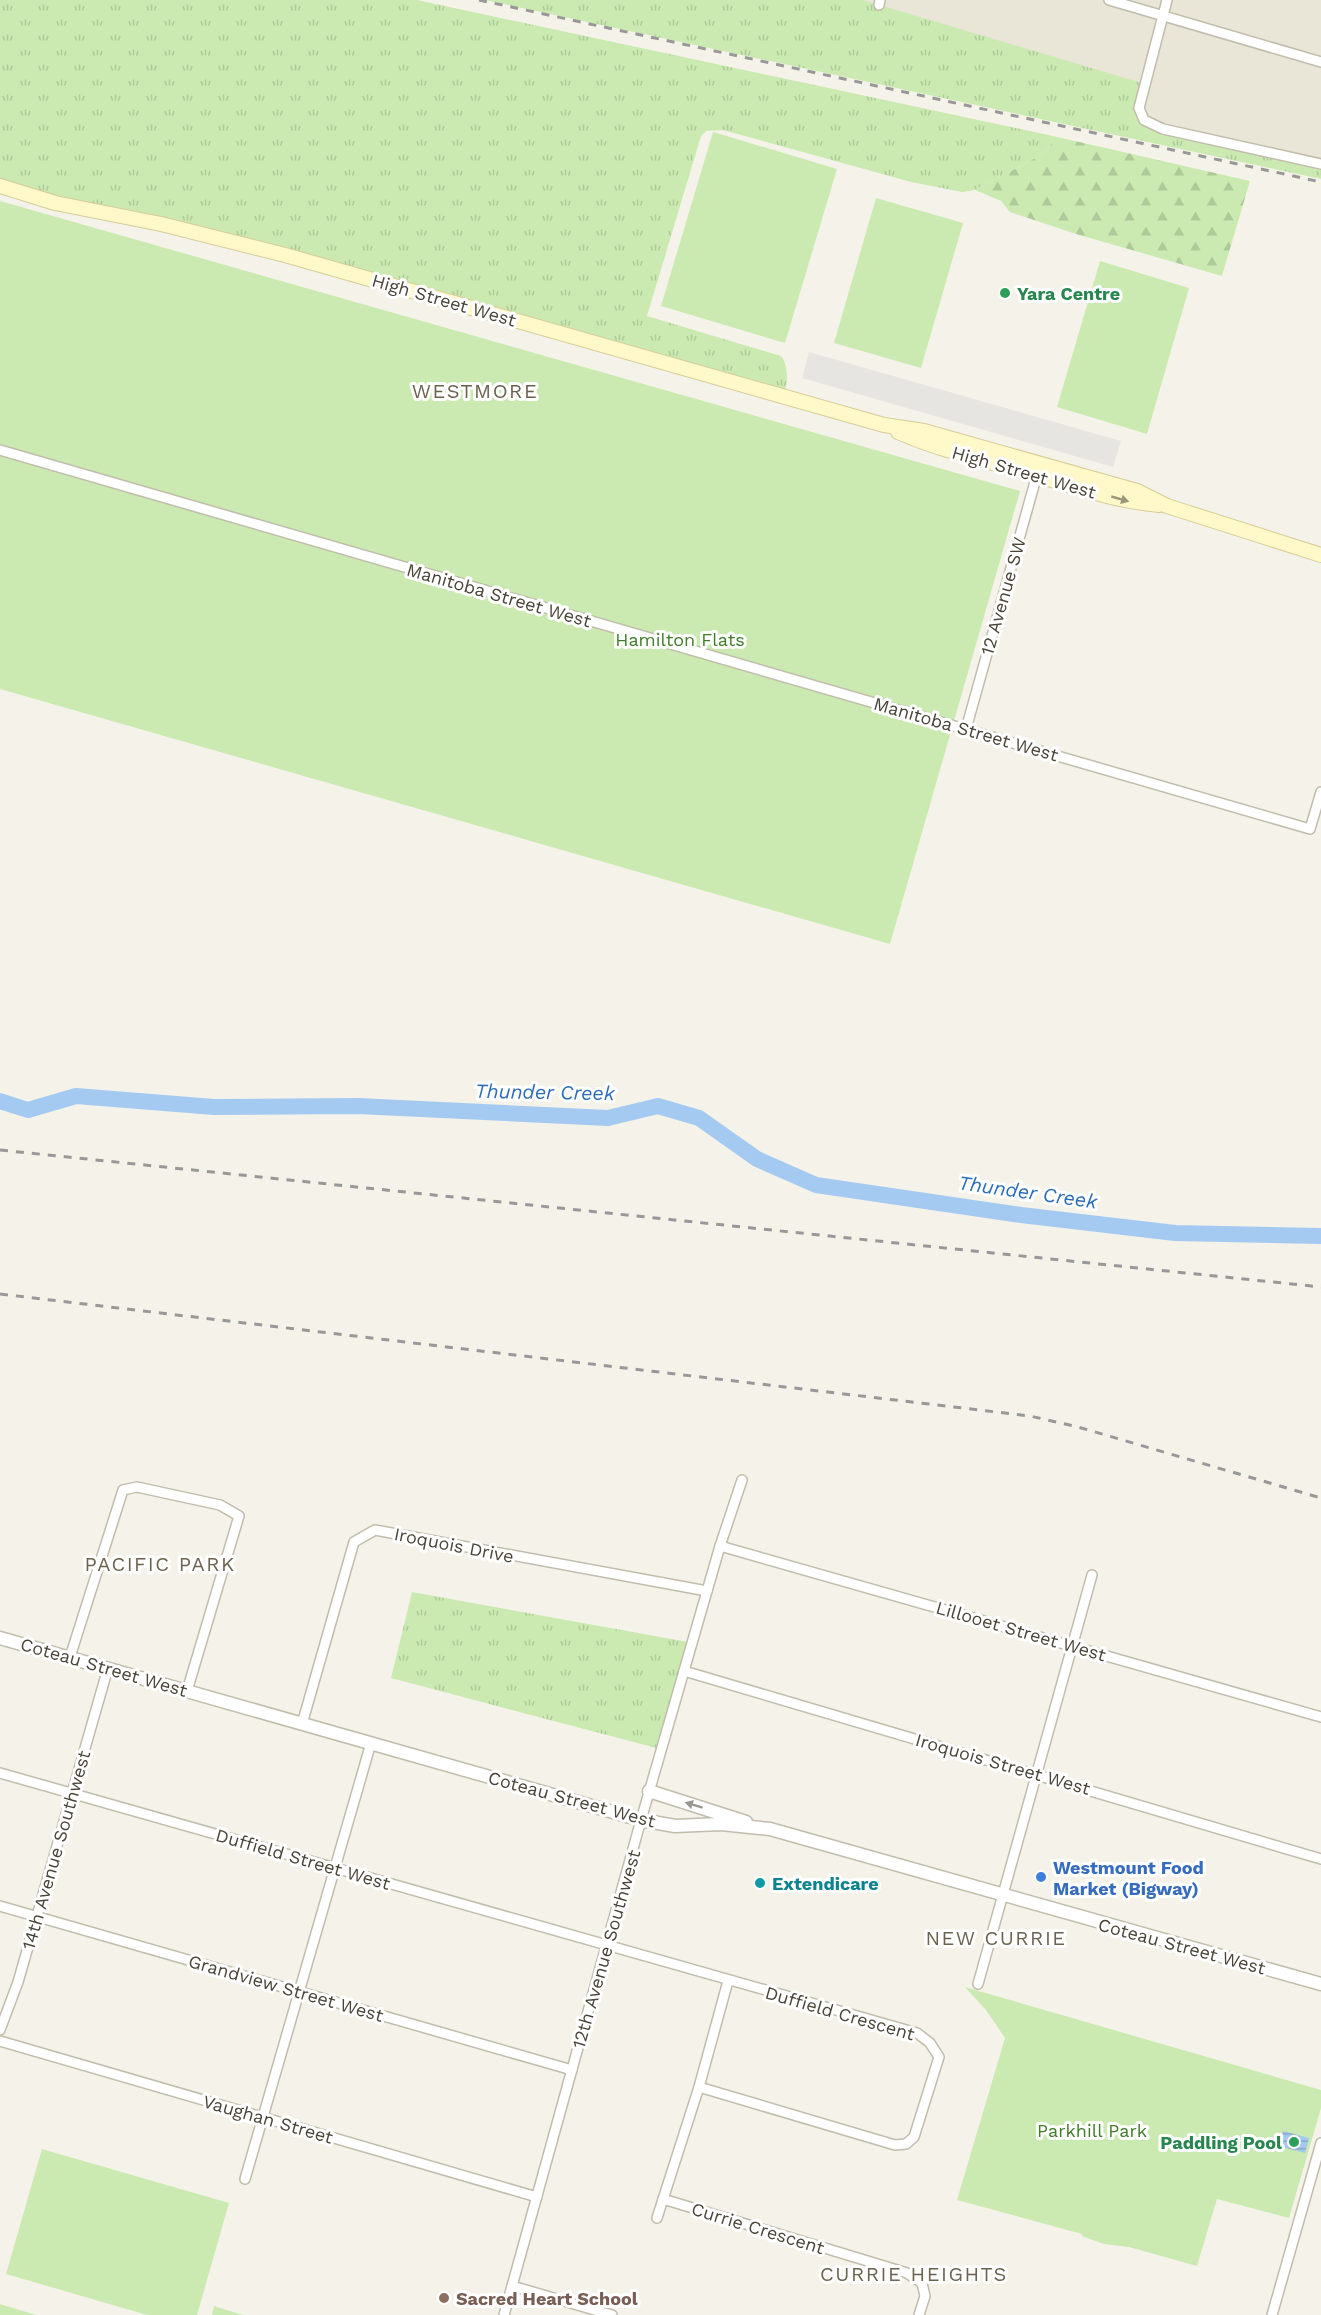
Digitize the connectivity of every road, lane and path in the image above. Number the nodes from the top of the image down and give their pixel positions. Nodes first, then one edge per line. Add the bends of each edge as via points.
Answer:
1 (1109, 0) edge
2 (1167, 0) edge
3 (1163, 16) junction
4 (1321, 62) edge
5 (1321, 164) edge
6 (0, 186) edge
7 (0, 450) edge
8 (1038, 469) junction
9 (1321, 555) edge
10 (966, 729) junction
11 (1321, 792) edge
12 (742, 1480) dead end
13 (720, 1546) junction
14 (1092, 1575) dead end
15 (707, 1591) junction
16 (0, 1638) edge
17 (1072, 1646) junction
18 (70, 1657) junction
19 (108, 1668) junction
20 (684, 1671) junction
21 (187, 1691) junction
22 (1321, 1717) edge
23 (302, 1724) junction
24 (371, 1743) junction
25 (0, 1773) edge
26 (1036, 1774) junction
27 (650, 1791) junction
28 (72, 1794) junction
29 (641, 1821) junction
30 (770, 1829) junction
31 (1321, 1859) edge
32 (336, 1868) junction
33 (1002, 1896) junction
34 (0, 1906) edge
35 (36, 1917) junction
36 (607, 1945) junction
37 (728, 1981) junction
38 (978, 1984) dead end
39 (1321, 1984) edge
40 (300, 1992) junction
41 (0, 2030) edge
42 (0, 2041) edge
43 (572, 2070) junction
44 (699, 2086) junction
45 (264, 2118) junction
46 (1321, 2143) edge
47 (245, 2179) dead end
48 (1317, 2180) edge
49 (537, 2197) junction
50 (663, 2199) junction
51 (657, 2218) dead end
52 (512, 2286) junction
53 (504, 2315) edge
54 (612, 2315) edge
55 (919, 2315) edge
56 (1272, 2315) edge

1 - 3 street
2 - 3 street
3 - 4 street
3 - 5 street via 1138,108 1144,120 1163,129
6 - 8 main road, High Street West via 55,204 161,224 285,255 884,425 921,442
7 - 10 street, Manitoba Street West
8 - 9 main road, High Street West via 1135,503 1167,506
8 - 10 street, 12 Avenue SW
10 - 11 street, Manitoba Street West via 1310,829
12 - 13 street, 12th Avenue Southwest
13 - 15 street, 12th Avenue Southwest
13 - 17 street, Lillooet Street West
14 - 17 street
15 - 20 street, 12th Avenue Southwest
15 - 23 street, Iroquois Drive via 375,1530 354,1542
16 - 18 street, Coteau Street West
17 - 22 street, Lillooet Street West
17 - 26 street
18 - 19 street, Coteau Street West
18 - 21 street via 123,1490 137,1487 220,1505 239,1516
19 - 21 street, Coteau Street West
19 - 28 street, 14th Avenue Southwest
20 - 26 street, Iroquois Street West
20 - 27 street, 12th Avenue Southwest
21 - 23 street, Coteau Street West
23 - 24 street, Coteau Street West
24 - 29 street, Coteau Street West
24 - 32 street
25 - 28 street, Duffield Street West
26 - 31 street, Iroquois Street West
26 - 33 street
27 - 29 street, 12th Avenue Southwest
30 -> 27 street
28 - 32 street, Duffield Street West
28 - 35 street, 14th Avenue Southwest
29 - 30 street, Coteau Street West
29 - 36 street, 12th Avenue Southwest
30 - 33 street, Coteau Street West
32 - 36 street, Duffield Street West
32 - 40 street
33 - 38 street
33 - 39 street, Coteau Street West
34 - 35 street, Grandview Street West
35 - 40 street, Grandview Street West
35 - 41 street, 14th Avenue Southwest
36 - 37 street, Duffield Crescent
36 - 43 street, 12th Avenue Southwest
37 - 44 street
37 - 44 street, Duffield Crescent via 918,2034 939,2057 914,2137 906,2144 895,2145
40 - 43 street, Grandview Street West
40 - 45 street
42 - 45 street, Vaughan Street
43 - 49 street, 12th Avenue Southwest
44 - 50 street
45 - 47 street
45 - 49 street, Vaughan Street
46 - 48 street
48 - 56 street
49 - 52 street, 12th Avenue Southwest
50 - 51 street
50 - 55 street, Currie Crescent via 907,2273 922,2283 925,2296
52 - 53 street, 12th Avenue Southwest
52 - 54 street

